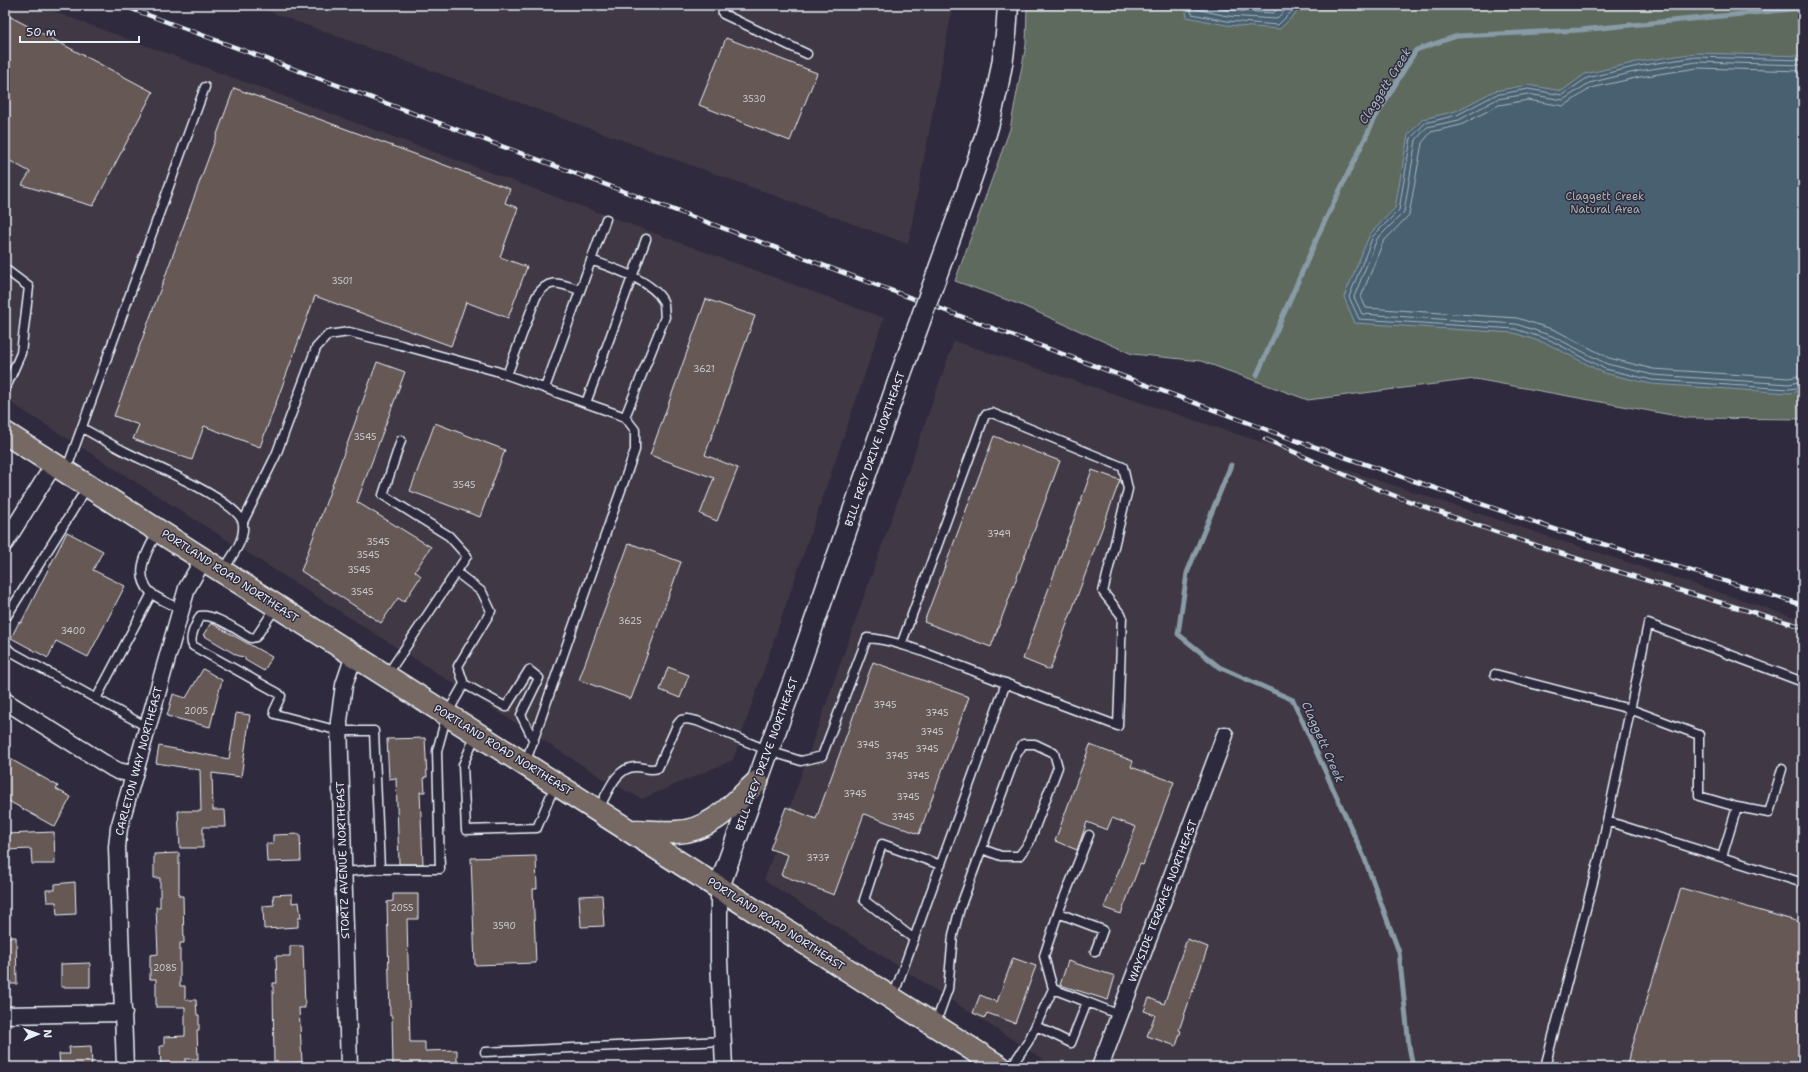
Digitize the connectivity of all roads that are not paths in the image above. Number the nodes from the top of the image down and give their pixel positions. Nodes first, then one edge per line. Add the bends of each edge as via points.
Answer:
1 (722, 5) edge
2 (1008, 5) edge
3 (807, 54) dead end
4 (205, 87) dead end
5 (606, 220) dead end
6 (646, 240) dead end
7 (591, 260) junction
8 (5, 269) edge
9 (632, 276) junction
10 (580, 290) junction
11 (507, 375) junction
12 (545, 388) junction
13 (5, 390) edge
14 (586, 403) junction
15 (625, 417) junction
16 (82, 428) junction
17 (5, 433) edge
18 (401, 440) dead end
19 (60, 468) junction
20 (88, 486) junction
21 (243, 522) junction
22 (159, 530) junction
23 (5, 543) edge
24 (204, 558) junction
25 (223, 571) junction
26 (456, 572) junction
27 (152, 593) junction
28 (276, 607) junction
29 (179, 617) junction
30 (5, 619) edge
31 (192, 635) junction
32 (5, 645) edge
33 (901, 645) junction
34 (354, 655) junction
35 (1495, 674) dead end
36 (386, 675) junction
37 (1803, 682) edge
38 (464, 684) junction
39 (1006, 684) junction
40 (96, 699) junction
41 (5, 701) edge
42 (1630, 709) junction
43 (447, 714) junction
44 (147, 727) junction
45 (339, 731) junction
46 (476, 733) junction
47 (1225, 735) dead end
48 (534, 740) junction
49 (768, 751) junction
50 (526, 764) junction
51 (1782, 769) dead end
52 (133, 774) junction
53 (757, 782) junction
54 (556, 783) junction
55 (1737, 807) junction
56 (598, 810) junction
57 (1607, 821) junction
58 (631, 831) junction
59 (1089, 835) dead end
60 (982, 848) junction
61 (1722, 857) junction
62 (941, 865) junction
63 (380, 869) junction
64 (343, 872) junction
65 (1803, 882) edge
66 (719, 887) junction
67 (1058, 913) junction
68 (914, 939) junction
69 (1095, 952) dead end
70 (1053, 989) junction
71 (893, 999) junction
72 (1087, 1002) junction
73 (124, 1013) junction
74 (5, 1015) edge
75 (1120, 1015) junction
76 (934, 1025) junction
77 (1036, 1026) junction
78 (722, 1041) junction
79 (485, 1052) dead end
80 (125, 1067) edge
81 (350, 1067) edge
82 (724, 1067) edge
83 (1000, 1067) edge
84 (1011, 1067) edge
85 (1100, 1067) edge
86 (1545, 1067) edge

1 - 3 lane via 723,14
2 - 49 street, BILL FREY DRIVE NORTHEAST, bridge via 1001,73 985,140
4 - 16 lane
5 - 7 lane
6 - 9 lane
7 - 9 lane
7 - 10 lane
8 - 13 lane via 29,287 21,353
9 - 14 lane
9 - 15 lane via 651,288 663,302 665,317
10 - 11 lane via 550,283 541,289
10 - 12 lane
11 - 12 lane
11 - 21 lane via 349,332 328,335 316,348 276,454
12 - 14 lane
14 - 15 lane
15 - 48 lane via 635,430 636,450
16 - 19 lane
16 - 21 lane via 127,453 172,473 234,509
17 - 19 main road, PORTLAND ROAD NORTHEAST
18 - 26 lane via 383,495 449,536 467,556
19 - 20 main road, PORTLAND ROAD NORTHEAST
19 - 23 street
20 - 22 main road, PORTLAND ROAD NORTHEAST
20 - 30 lane
21 - 25 lane via 242,538
22 - 24 main road, PORTLAND ROAD NORTHEAST
22 - 27 lane via 143,560 143,578
24 - 25 main road, PORTLAND ROAD NORTHEAST
24 - 29 street, CARLETON WAY NORTHEAST via 187,588
25 - 28 main road, PORTLAND ROAD NORTHEAST
26 - 36 lane
26 - 38 lane via 482,592 491,611 458,666
27 - 29 lane
27 - 40 lane
28 - 31 lane via 256,637 251,638 205,615 200,616
28 - 34 main road, PORTLAND ROAD NORTHEAST
29 - 31 lane
29 - 44 street, CARLETON WAY NORTHEAST
31 - 45 lane via 193,646 278,693 281,696 274,710 275,714
32 - 40 lane via 10,651
33 - 39 lane
33 - 39 lane via 985,415 992,413 1123,467 1128,489 1103,592 1122,616 1118,726
33 - 49 lane via 880,638 867,638 822,756 801,760
34 - 36 main road, PORTLAND ROAD NORTHEAST
34 - 45 street, STORTZ AVENUE NORTHEAST via 344,685
35 - 42 lane
36 - 43 main road, PORTLAND ROAD NORTHEAST
37 - 42 lane via 1648,624
38 - 43 lane
38 - 48 lane via 506,707 528,670 539,678 521,715
39 - 62 lane
40 - 44 lane
41 - 52 street via 112,768
42 - 55 lane via 1699,735 1699,796
42 - 57 lane
43 - 46 main road, PORTLAND ROAD NORTHEAST
43 - 63 lane via 437,751 440,869
44 - 52 street, CARLETON WAY NORTHEAST
45 - 63 lane via 374,730
45 - 64 street, STORTZ AVENUE NORTHEAST
46 - 50 main road, PORTLAND ROAD NORTHEAST
46 - 54 lane via 463,765 466,830 537,828
47 - 75 street, WAYSIDE TERRACE NORTHEAST
48 - 50 lane
49 - 53 street, BILL FREY DRIVE NORTHEAST
49 - 56 lane via 697,721 681,720 658,768 652,770 630,767 623,771 617,776
50 - 54 main road, PORTLAND ROAD NORTHEAST
51 - 55 lane via 1769,813
52 - 73 street, CARLETON WAY NORTHEAST via 119,828 117,847
53 - 58 main road via 708,824 677,832
53 - 66 street, BILL FREY DRIVE NORTHEAST
54 - 56 main road, PORTLAND ROAD NORTHEAST
55 - 61 lane
56 - 58 main road, PORTLAND ROAD NORTHEAST
57 - 61 lane
57 - 86 lane
58 - 66 main road, PORTLAND ROAD NORTHEAST
59 - 67 lane
60 - 60 lane via 1001,856 1019,856 1026,847 1058,767 1054,753 1035,744 1023,744 1016,755
60 - 76 lane via 956,921 948,990
61 - 65 lane
62 - 68 lane
62 - 68 lane via 882,844 864,900
63 - 64 lane
64 - 81 street, STORTZ AVENUE NORTHEAST
66 - 71 main road, PORTLAND ROAD NORTHEAST
66 - 78 street
67 - 69 lane via 1103,930
67 - 70 lane via 1044,956
68 - 71 lane
70 - 72 lane
70 - 77 lane
71 - 76 main road, PORTLAND ROAD NORTHEAST
72 - 75 lane
72 - 77 lane via 1071,1043
73 - 74 street
73 - 80 street, CARLETON WAY NORTHEAST
75 - 85 street, WAYSIDE TERRACE NORTHEAST
76 - 83 main road, PORTLAND ROAD NORTHEAST
77 - 84 lane
78 - 79 lane
78 - 82 street

